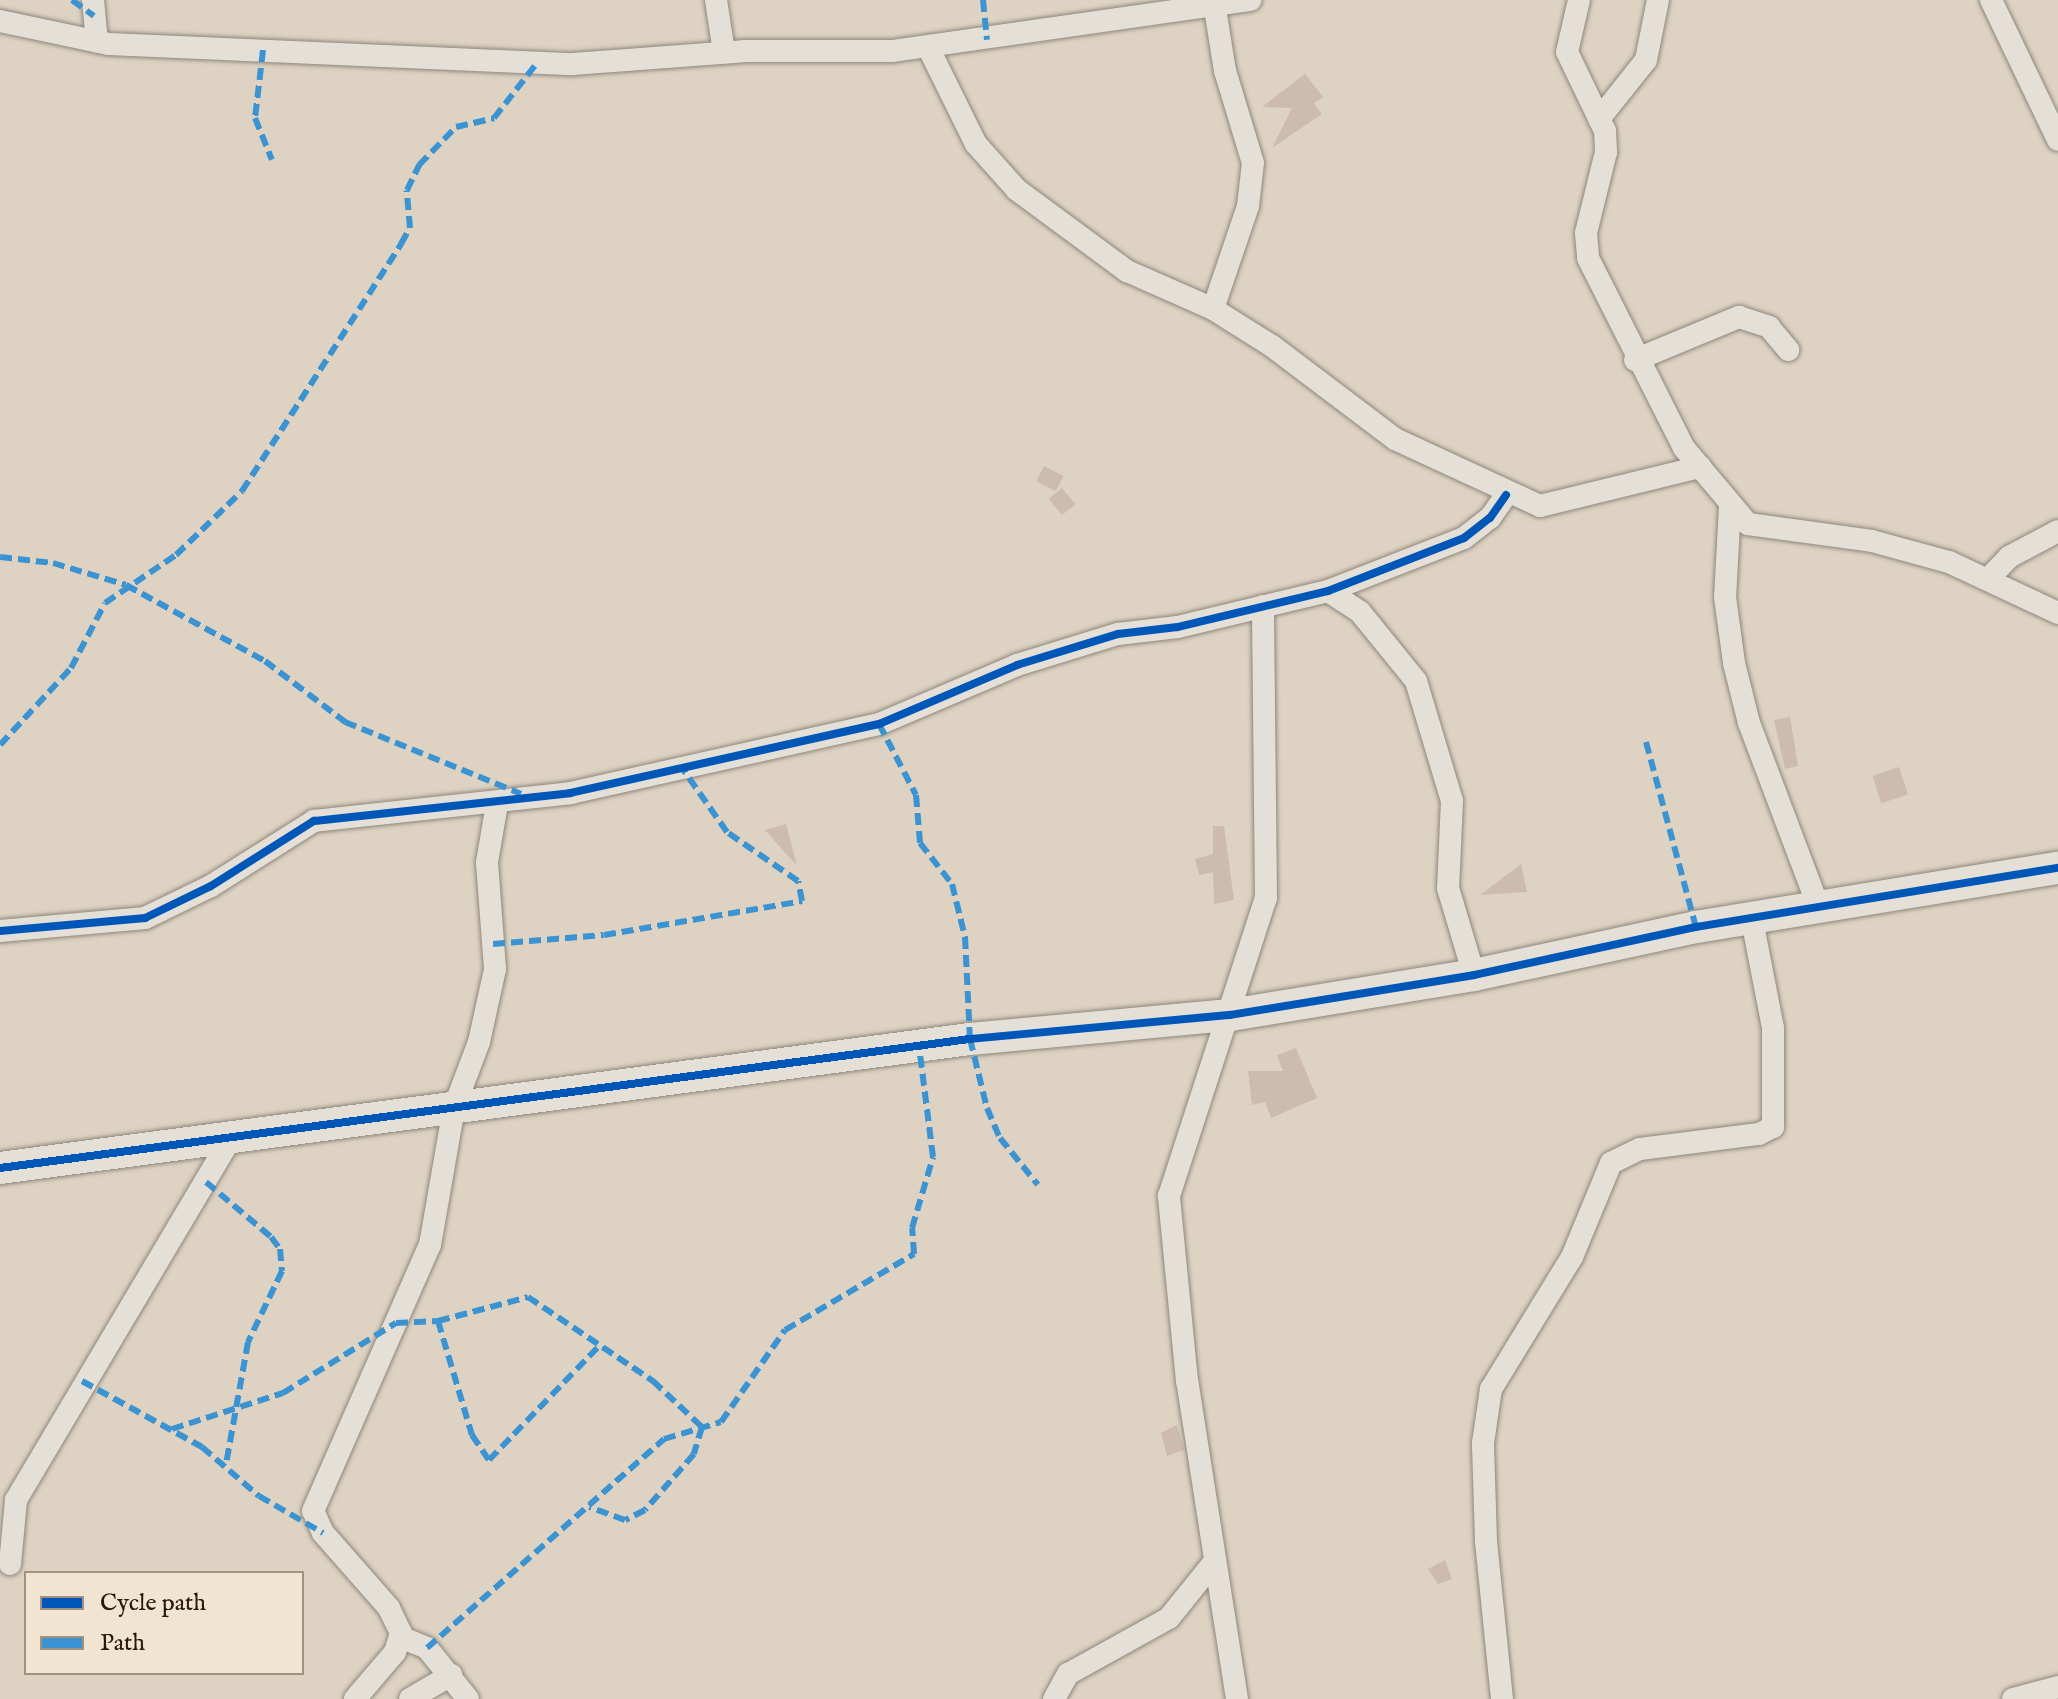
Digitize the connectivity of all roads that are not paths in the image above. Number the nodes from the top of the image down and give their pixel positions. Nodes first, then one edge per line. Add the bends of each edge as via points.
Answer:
1 (93, 0) edge
2 (716, 0) edge
3 (1250, 0) edge
4 (1579, 0) edge
5 (1658, 0) edge
6 (1991, 0) edge
7 (1214, 2) edge
8 (0, 21) edge
9 (97, 42) junction
10 (928, 47) junction
11 (724, 52) junction
12 (1599, 119) junction
13 (2058, 140) edge
14 (1213, 309) junction
15 (1788, 350) dead end
16 (1635, 360) junction
17 (1700, 467) junction
18 (1506, 495) junction
19 (1730, 506) junction
20 (2058, 531) edge
21 (1990, 577) junction
22 (1328, 591) junction
23 (1263, 606) junction
24 (2058, 613) edge
25 (497, 804) junction
26 (2058, 868) edge
27 (1819, 908) junction
28 (1752, 920) junction
29 (0, 931) edge
30 (1474, 975) junction
31 (1230, 1015) junction
32 (454, 1108) junction
33 (233, 1135) junction
34 (0, 1168) edge
35 (1215, 1561) junction
36 (10, 1564) dead end
37 (400, 1637) junction
38 (451, 1675) junction
39 (2058, 1687) edge
40 (355, 1699) edge
41 (410, 1699) edge
42 (468, 1699) edge
43 (1054, 1699) edge
44 (1237, 1699) edge
45 (1502, 1699) edge
46 (2013, 1699) edge

1 - 9 street
2 - 11 street
3 - 7 street
4 - 12 street via 1567,52
5 - 12 street via 1646,60
6 - 13 street
7 - 10 street
7 - 14 street via 1222,57 1253,163 1248,206
8 - 9 street
9 - 11 street via 573,64
10 - 11 street
10 - 14 street via 976,144 1017,190 1127,271
12 - 16 street via 1606,152 1586,233 1588,258
14 - 18 street via 1395,439
15 - 16 street via 1769,327 1739,317
16 - 17 street
17 - 18 street via 1540,506
17 - 19 street
18 - 22 street via 1490,518 1464,538
19 - 21 street via 1748,524 1770,532 1872,541
19 - 27 street via 1725,597 1734,663 1749,723
20 - 21 street via 2009,557
21 - 24 street
22 - 23 street
22 - 30 street via 1396,649 1416,681 1452,801 1448,888
23 - 25 street via 1118,634 1046,656 879,724
23 - 31 street via 1266,898
25 - 29 street via 314,821 145,918
25 - 32 street via 487,862 495,969 479,1042
26 - 27 street
27 - 28 street
28 - 30 street
28 - 45 street via 1773,1028 1773,1127 1759,1134 1640,1149 1611,1163 1572,1257 1491,1389 1483,1443 1486,1541
30 - 31 street
31 - 32 street via 970,1039
31 - 35 street via 1169,1196 1175,1292
32 - 33 street
32 - 37 street via 430,1245 313,1511 323,1533 389,1608
33 - 34 street
33 - 36 street via 16,1500
35 - 43 street via 1169,1618 1068,1674
35 - 44 street
37 - 38 street via 427,1648
37 - 40 street
38 - 41 street
38 - 42 street
39 - 46 street

